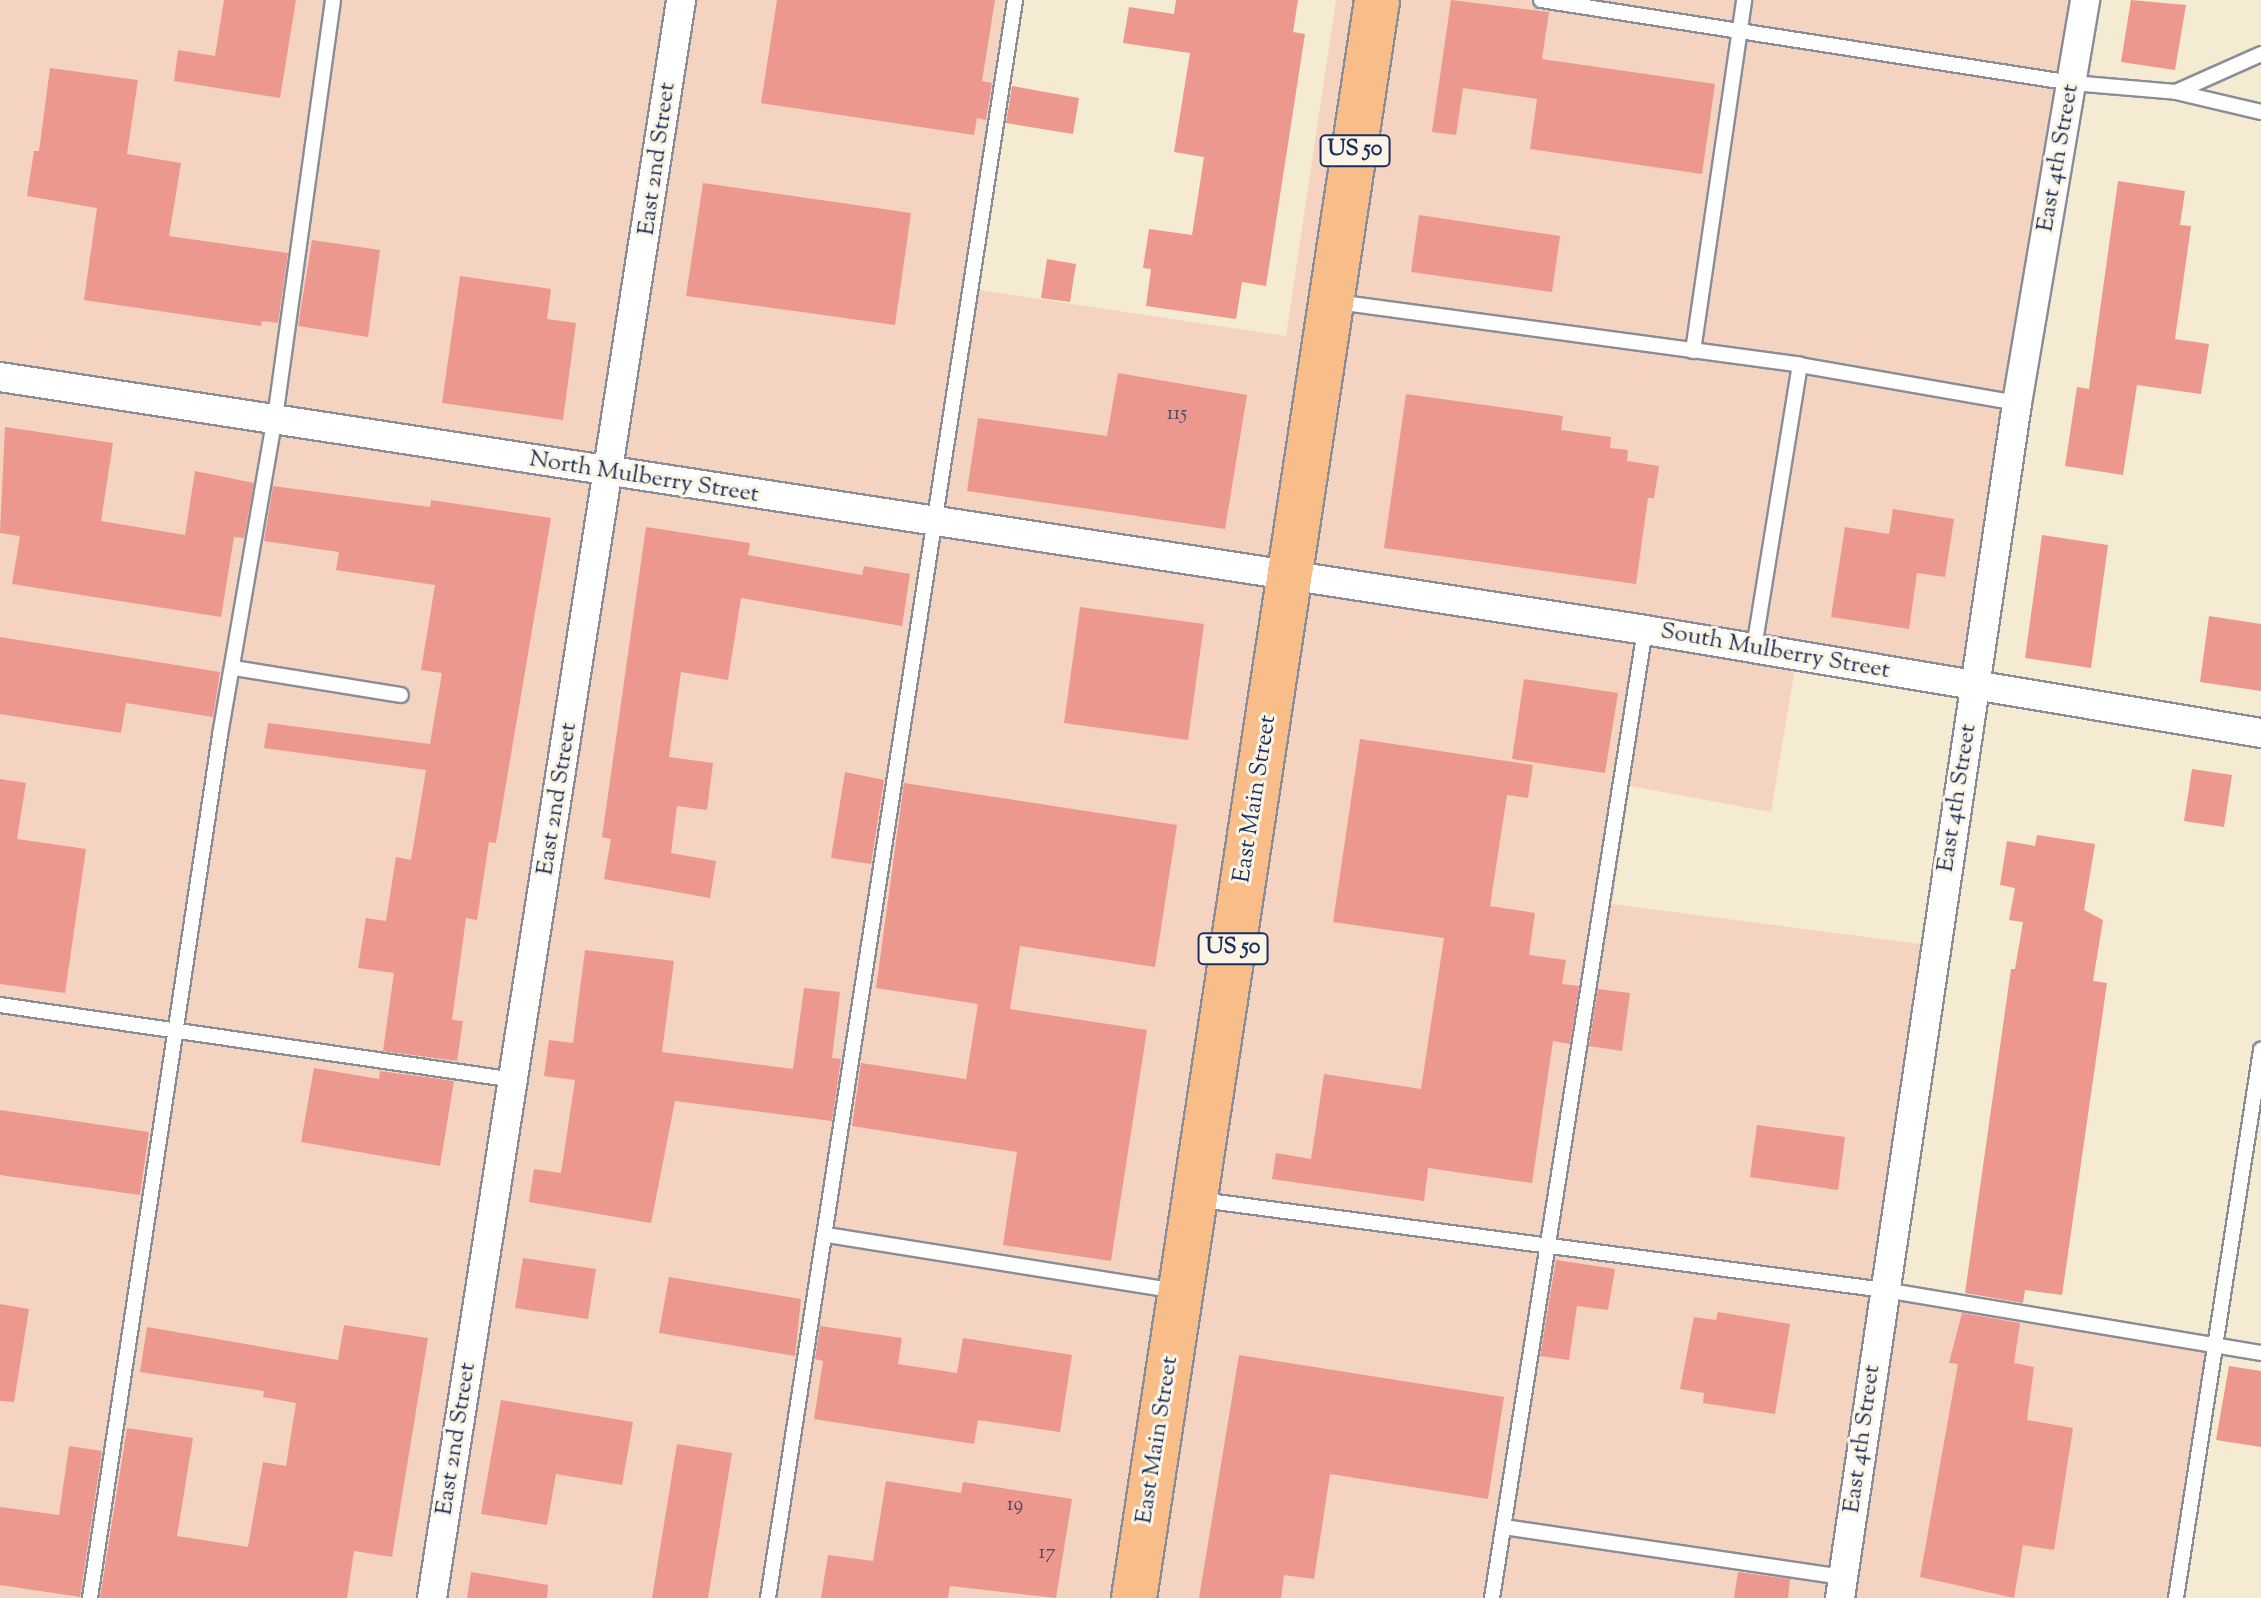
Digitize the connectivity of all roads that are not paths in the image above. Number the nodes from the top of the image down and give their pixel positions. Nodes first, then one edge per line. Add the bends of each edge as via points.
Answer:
1 (333, 0) edge
2 (681, 0) edge
3 (1015, 0) edge
4 (1377, 0) edge
5 (1541, 0) edge
6 (1744, 0) edge
7 (2085, 0) edge
8 (1740, 31) junction
9 (2261, 54) edge
10 (2072, 83) junction
11 (2176, 92) junction
12 (2261, 112) edge
13 (1332, 301) junction
14 (1693, 351) junction
15 (1800, 365) junction
16 (0, 377) edge
17 (2017, 403) junction
18 (275, 418) junction
19 (608, 471) junction
20 (935, 523) junction
21 (1289, 578) junction
22 (1645, 630) junction
23 (1754, 648) junction
24 (234, 668) junction
25 (1976, 686) junction
26 (401, 695) dead end
27 (2261, 733) edge
28 (0, 1005) edge
29 (175, 1032) junction
30 (2261, 1050) edge
31 (515, 1080) junction
32 (1195, 1199) junction
33 (827, 1235) junction
34 (1548, 1246) junction
35 (1885, 1290) junction
36 (1180, 1292) junction
37 (2216, 1346) junction
38 (2261, 1353) edge
39 (1504, 1527) junction
40 (1841, 1588) edge
41 (90, 1598) edge
42 (432, 1598) edge
43 (768, 1598) edge
44 (1134, 1598) edge
45 (1492, 1598) edge
46 (2176, 1598) edge

1 - 18 lane
2 - 19 street, East 2nd Street
3 - 20 lane
4 - 13 main road, East Main Street / US 50
5 - 8 lane
6 - 8 lane
7 - 10 street, East 4th Street
8 - 10 lane
8 - 14 lane
9 - 11 lane
10 - 11 lane
10 - 17 street, East 4th Street
11 - 12 lane via 2208,104
13 - 14 lane
13 - 21 main road, East Main Street / US 50
14 - 15 lane
15 - 17 lane
15 - 23 lane
16 - 18 street, North Mulberry Street
17 - 25 street, East 4th Street
18 - 19 street, North Mulberry Street
18 - 24 lane
19 - 20 street, North Mulberry Street
19 - 31 street, East 2nd Street
20 - 21 street, North Mulberry Street
20 - 33 lane
21 - 22 street, South Mulberry Street
21 - 32 main road, East Main Street / US 50
22 - 23 street, South Mulberry Street
22 - 34 lane
23 - 25 street, South Mulberry Street
24 - 26 lane
24 - 29 lane
25 - 27 street, South Mulberry Street
25 - 35 street, East 4th Street
28 - 29 lane
29 - 31 lane
29 - 41 lane
30 - 37 lane
31 - 42 street, East 2nd Street
32 - 34 lane
32 - 36 main road, East Main Street / US 50
33 - 36 lane
33 - 43 lane
34 - 35 lane
34 - 39 lane
35 - 37 lane
35 - 40 street, East 4th Street
36 - 44 main road, East Main Street / US 50
37 - 38 lane
37 - 46 lane
39 - 40 lane
39 - 45 lane

